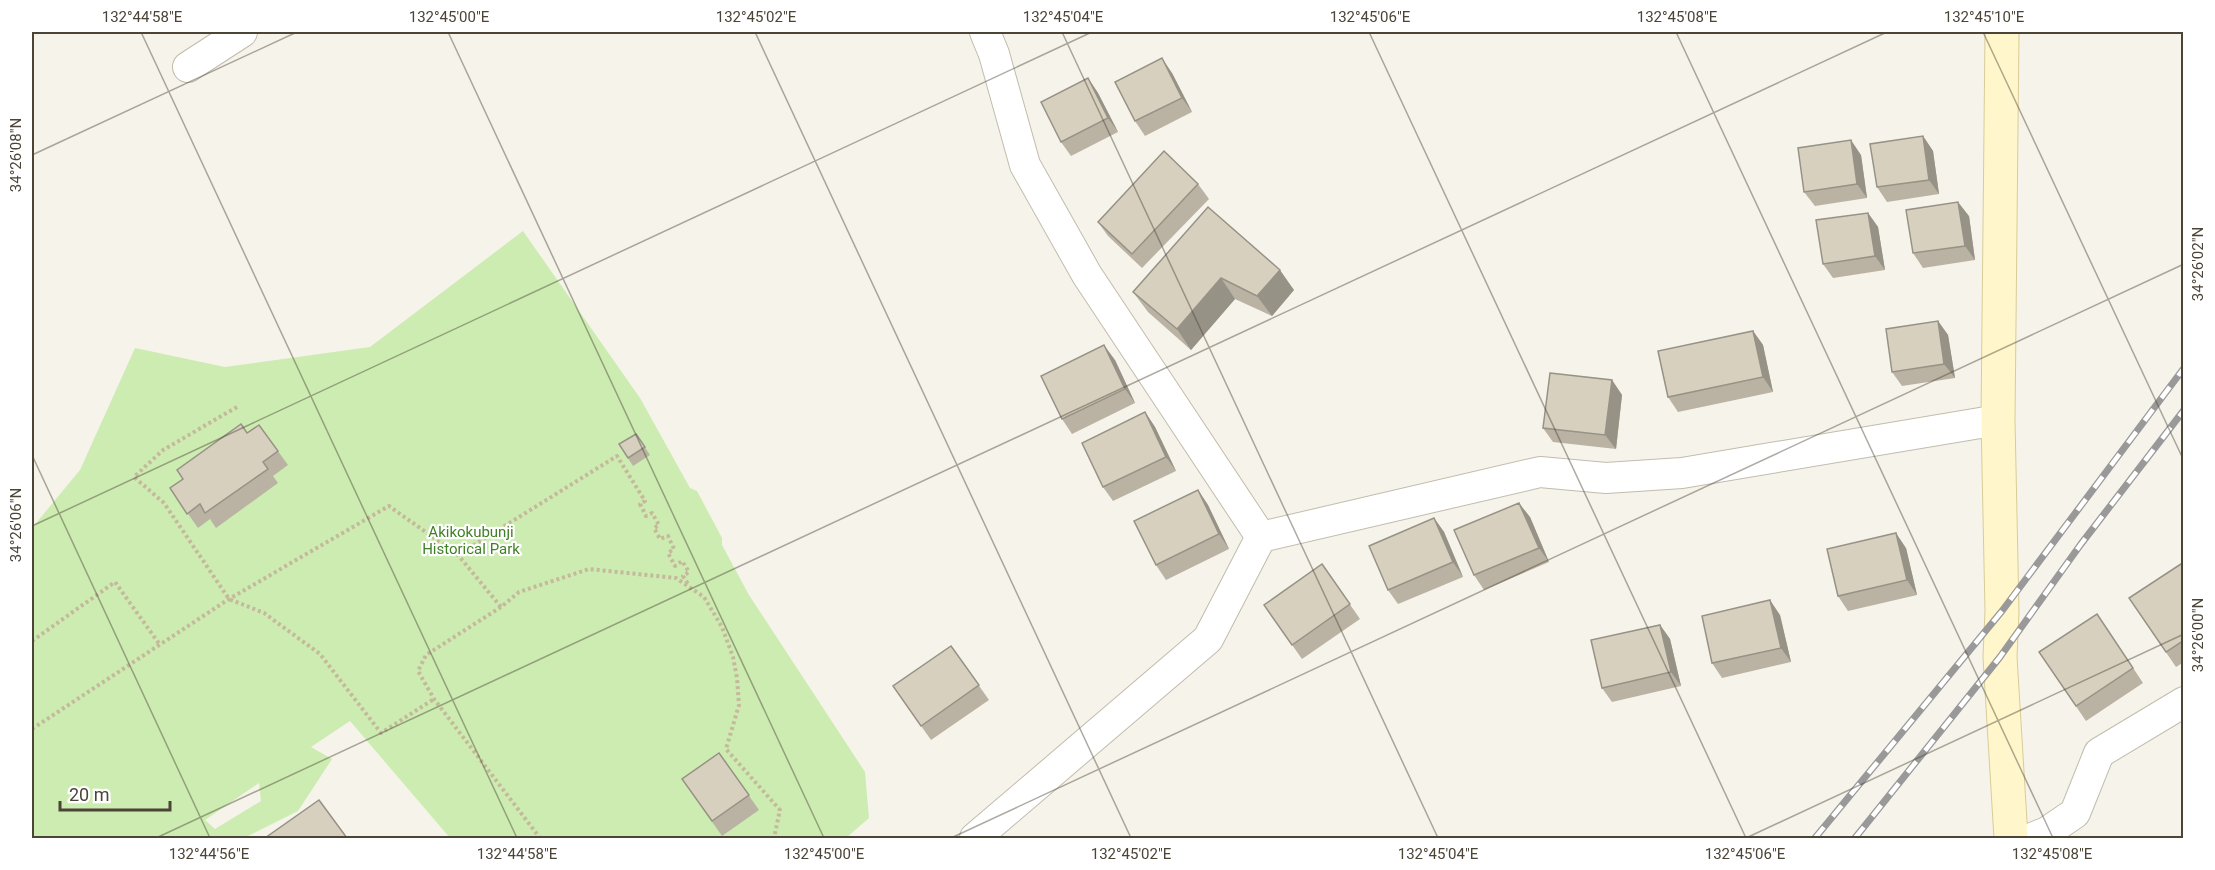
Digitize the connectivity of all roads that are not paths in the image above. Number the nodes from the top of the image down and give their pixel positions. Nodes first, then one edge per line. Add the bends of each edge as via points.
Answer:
1 (242, 32) edge
2 (985, 32) edge
3 (2002, 32) edge
4 (188, 68) dead end
5 (1998, 420) junction
6 (1261, 537) junction
7 (2184, 702) edge
8 (975, 838) edge
9 (2012, 838) edge
10 (2032, 838) edge

1 - 4 street
2 - 6 street via 1025,165 1087,275
3 - 5 street
5 - 6 street via 1682,473 1606,478 1540,472
5 - 9 street via 2000,657
6 - 8 street via 1208,639
7 - 10 street via 2099,753 2075,813

